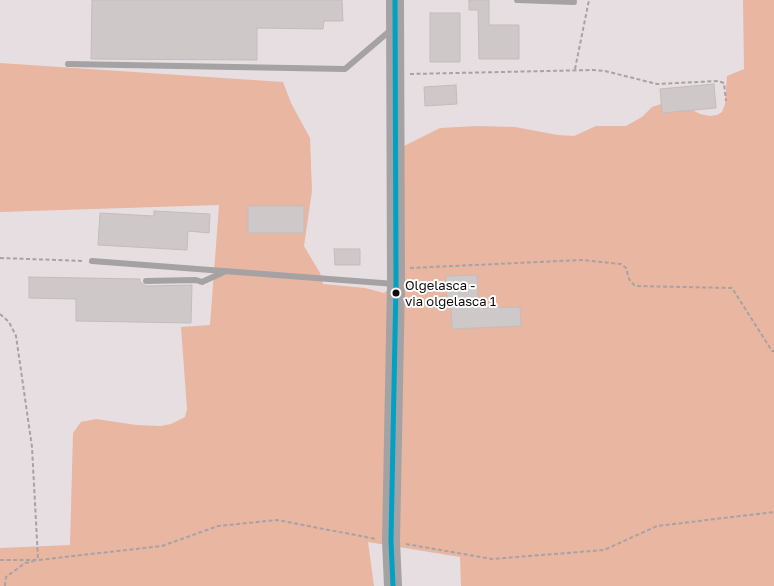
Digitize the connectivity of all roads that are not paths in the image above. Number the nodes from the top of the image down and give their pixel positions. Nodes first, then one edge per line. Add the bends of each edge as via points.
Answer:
1 (395, 0) edge
2 (517, 0) edge
3 (574, 2) dead end
4 (395, 27) junction
5 (68, 64) dead end
6 (92, 262) road end
7 (227, 270) junction
8 (396, 277) junction
9 (146, 281) dead end
10 (393, 586) edge

1 - 4 street
2 - 3 lane
4 - 5 lane via 346,69
4 - 8 street
6 - 7 lane
7 - 8 lane
7 - 9 lane via 202,282
8 - 10 street

